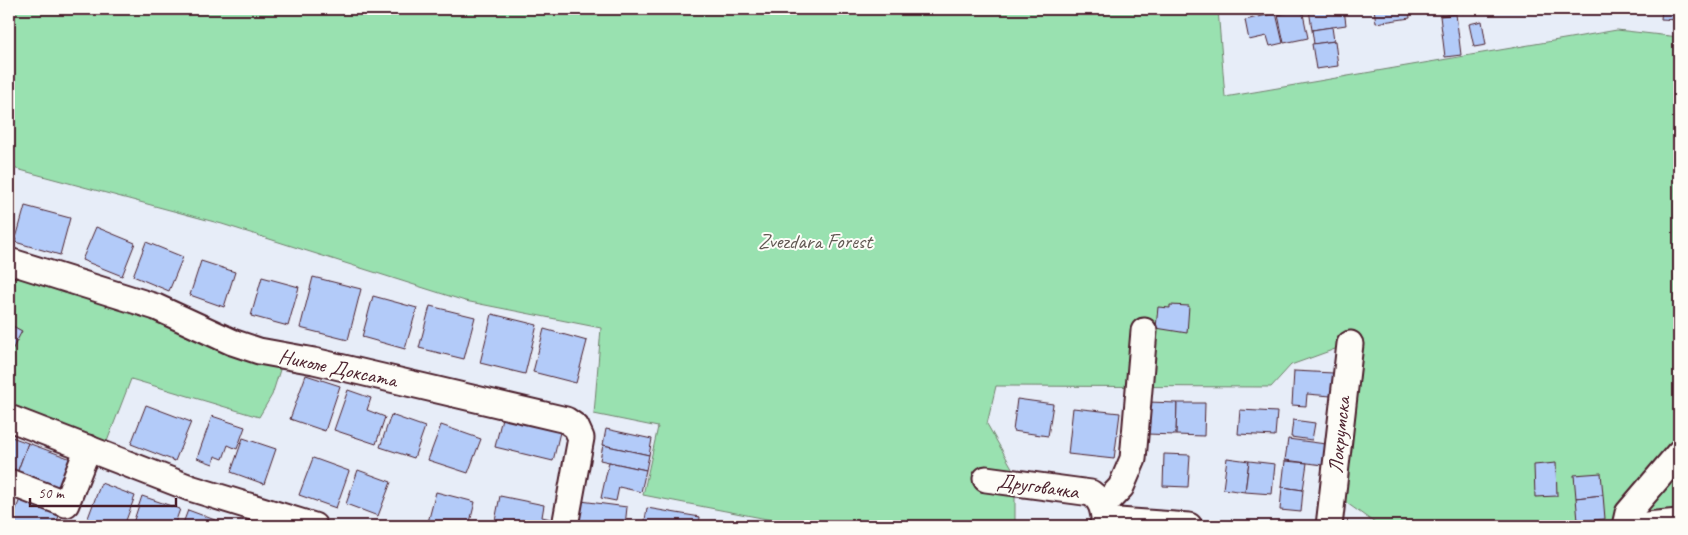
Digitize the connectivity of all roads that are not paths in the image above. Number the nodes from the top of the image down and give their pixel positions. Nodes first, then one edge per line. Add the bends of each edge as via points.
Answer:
1 (9, 261) edge
2 (1144, 331) dead end
3 (1350, 344) dead end
4 (9, 418) edge
5 (95, 451) junction
6 (1679, 453) edge
7 (986, 479) dead end
8 (9, 482) edge
9 (1103, 519) edge
10 (1679, 522) edge
11 (314, 526) edge
12 (565, 526) edge
13 (1189, 526) edge
14 (1329, 526) edge
15 (1625, 526) edge
16 (1636, 526) edge

1 - 12 street, Николе Доксата via 156,307 259,351 566,420 576,427 581,438
2 - 9 street via 1133,459
3 - 14 street, Локрумска
4 - 5 street
5 - 8 street via 66,504
5 - 11 street via 190,488
6 - 15 street via 1628,513
7 - 9 street, Друговачка via 1091,493
9 - 13 street
10 - 16 street

